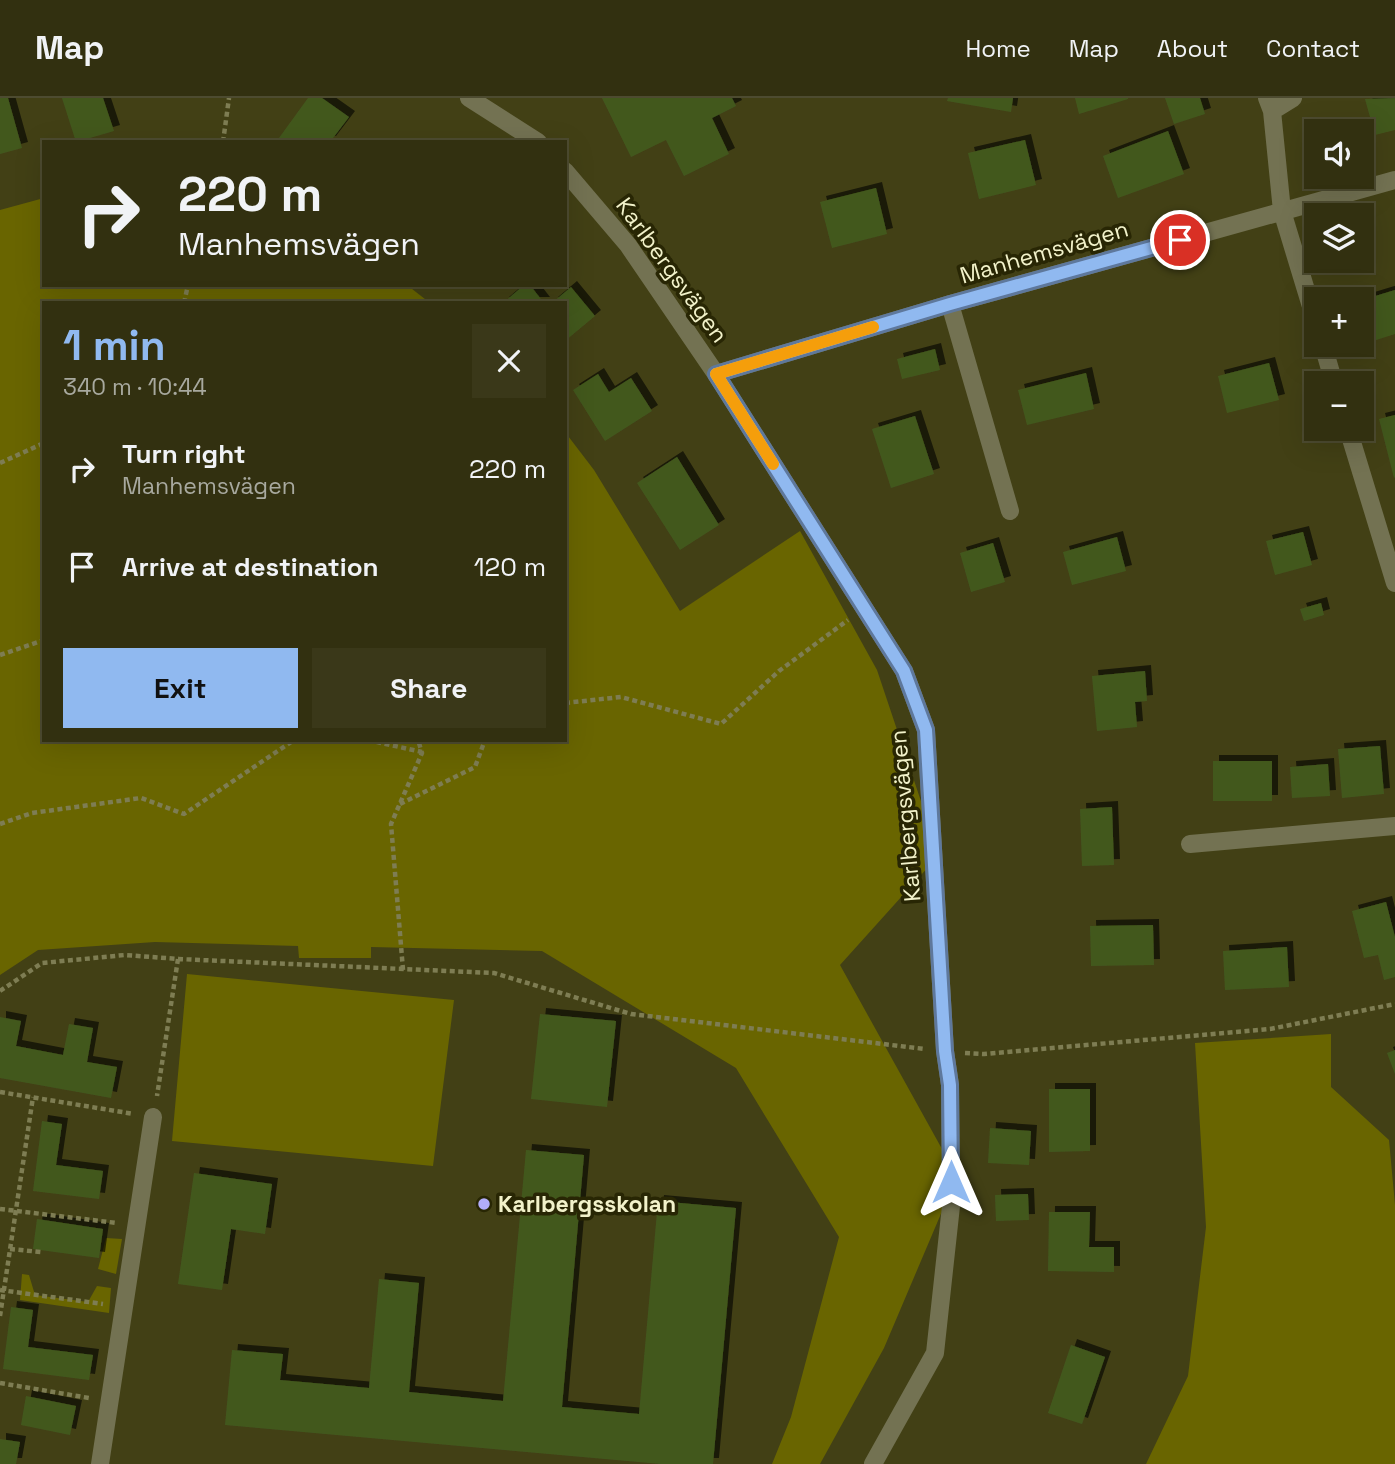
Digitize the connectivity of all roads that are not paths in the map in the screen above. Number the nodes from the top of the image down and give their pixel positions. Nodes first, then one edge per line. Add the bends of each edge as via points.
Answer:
1 (469, 98) edge
2 (1293, 98) edge
3 (1269, 104) edge
4 (535, 140) edge
5 (567, 173) edge
6 (1395, 180) edge
7 (1282, 211) junction
8 (1305, 287) edge
9 (950, 304) junction
10 (716, 374) junction
11 (1352, 441) edge
12 (1010, 511) dead end
13 (1395, 583) edge
14 (1395, 826) edge
15 (1190, 844) dead end
16 (153, 1116) road end
17 (100, 1464) edge
18 (873, 1464) edge

1 - 4 street
2 - 3 street
3 - 7 street
5 - 10 street, Karlbergsvägen via 628,245
6 - 7 street, Manhemsvägen
7 - 8 street
7 - 9 street, Manhemsvägen
9 - 10 street, Manhemsvägen
9 - 12 street, Manhemsvägen
10 - 18 street, Karlbergsvägen via 904,671 926,730 950,1085 951,1206 935,1353
11 - 13 street
14 - 15 street
16 - 17 street

